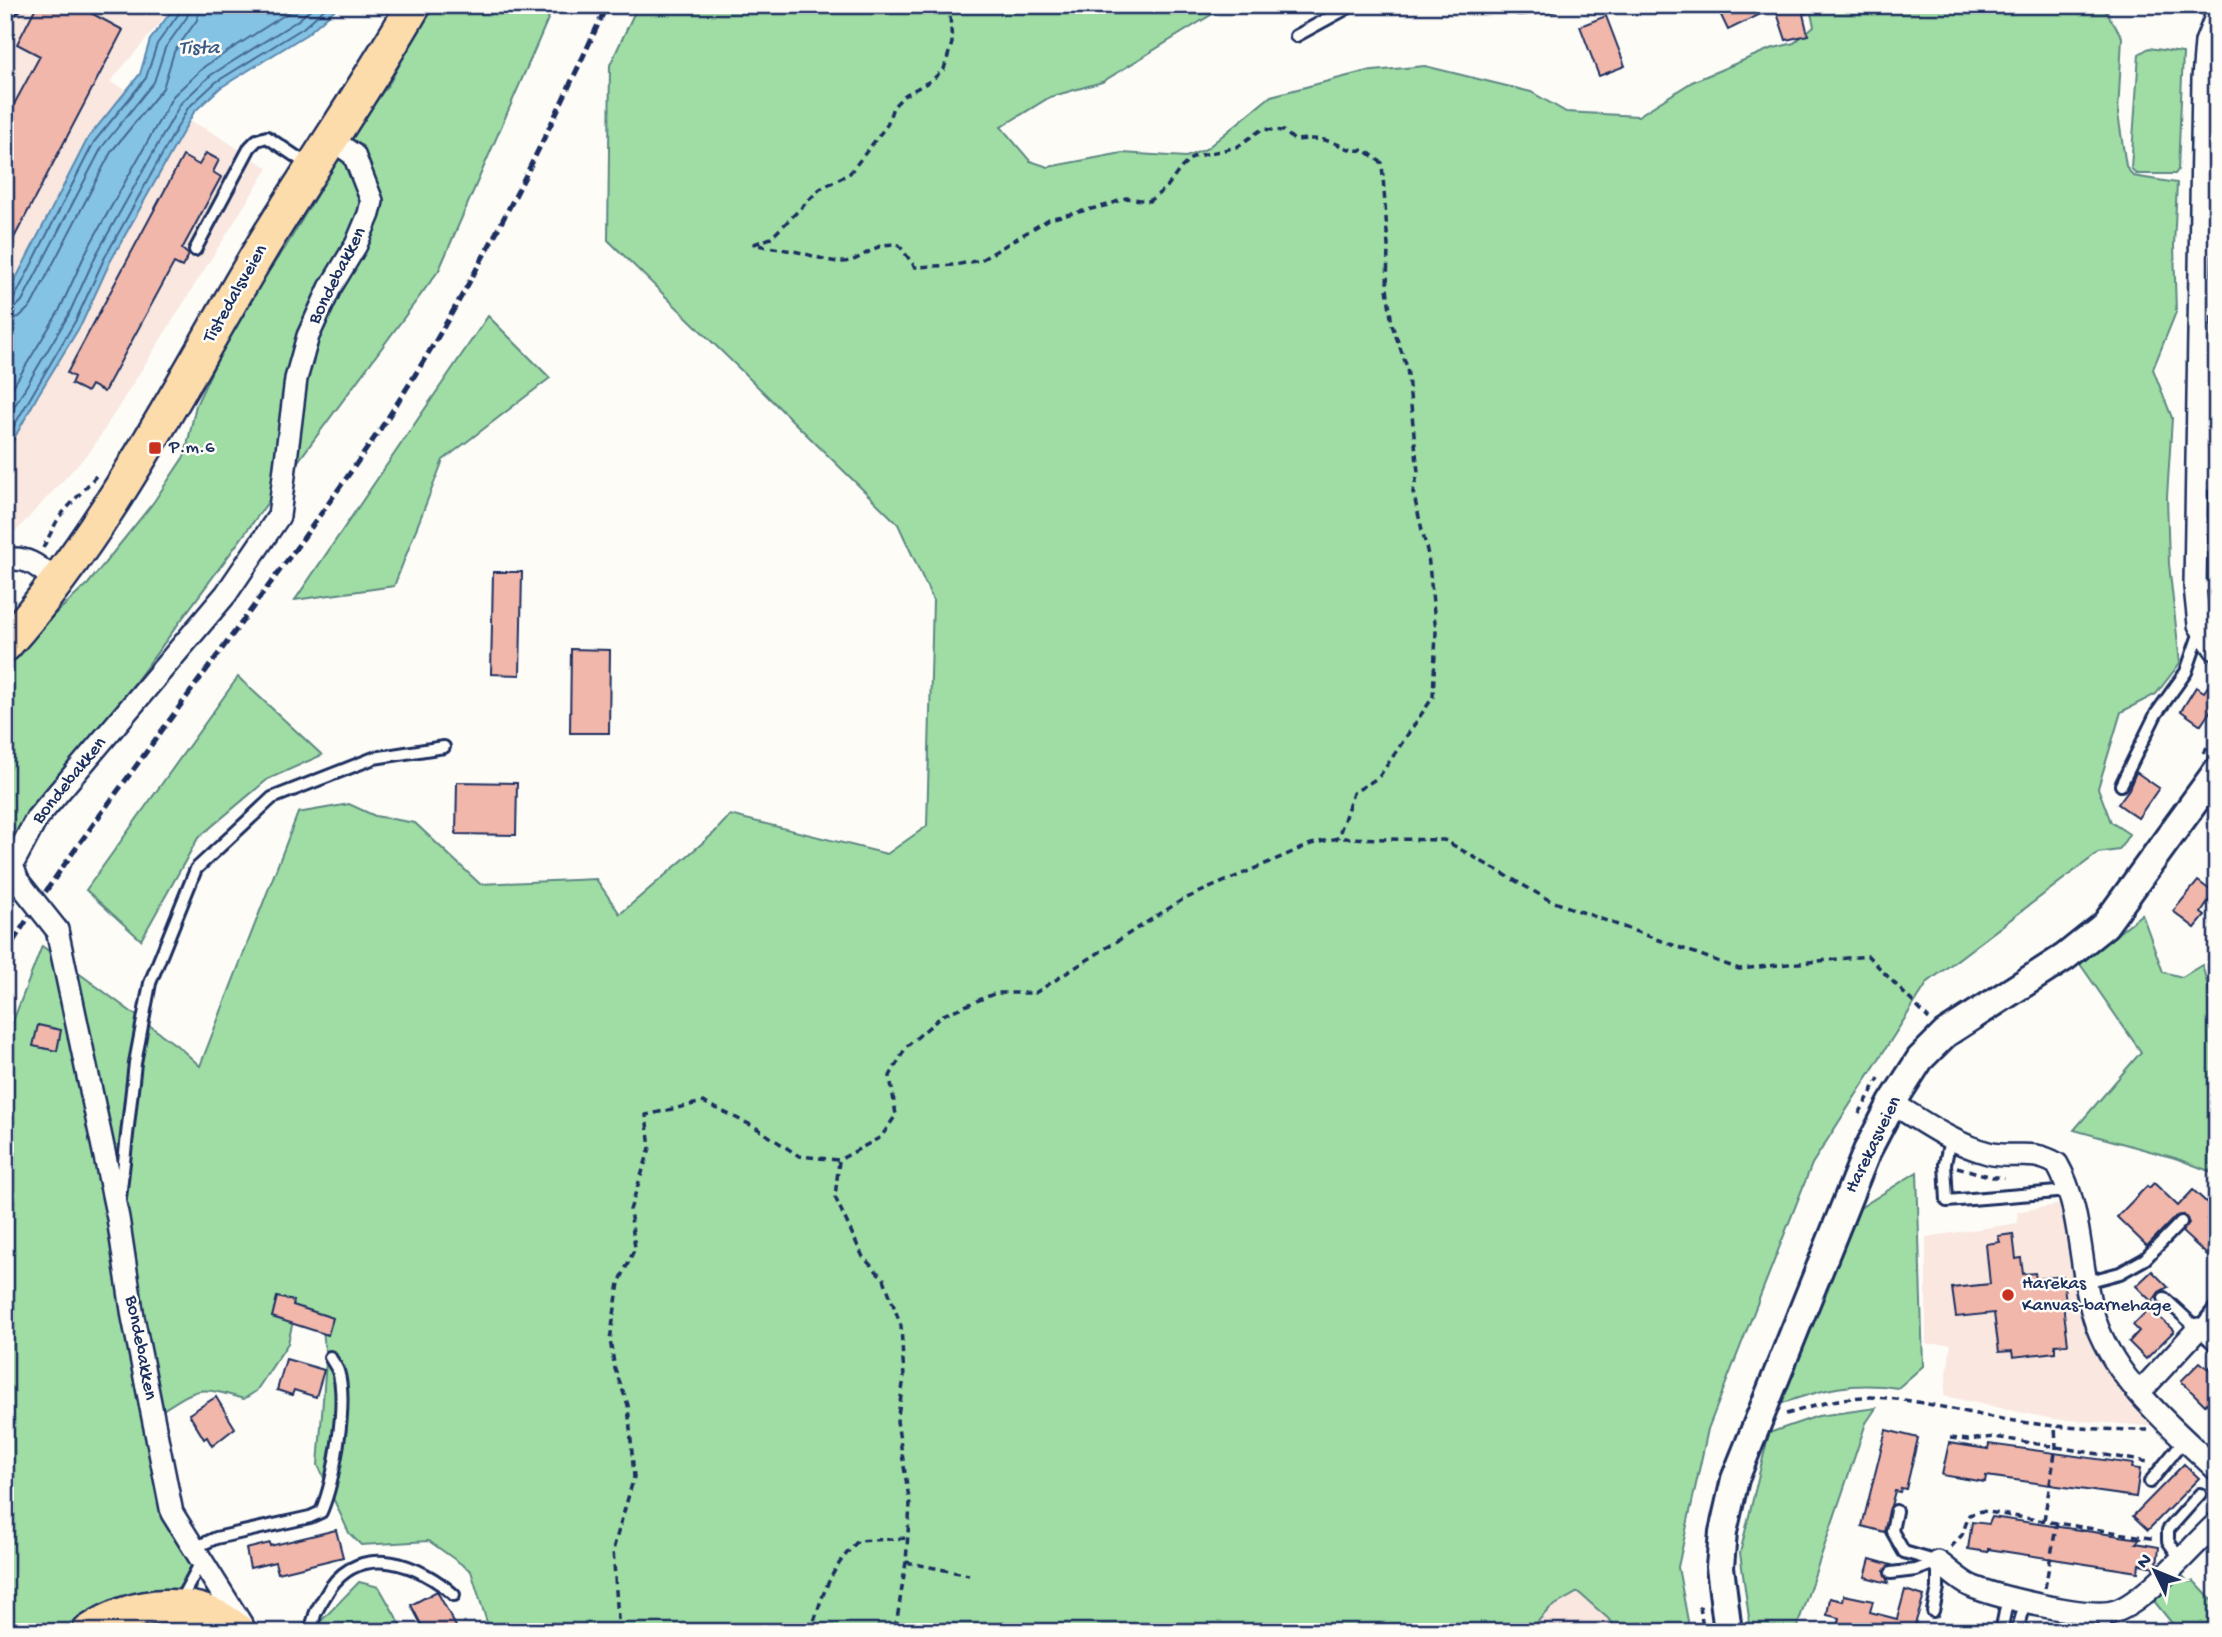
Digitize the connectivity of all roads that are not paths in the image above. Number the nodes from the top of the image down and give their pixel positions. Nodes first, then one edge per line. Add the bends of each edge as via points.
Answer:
1 (16, 5) edge
2 (414, 5) edge
3 (1353, 5) edge
4 (1552, 5) edge
5 (1519, 8) dead end
6 (2217, 14) edge
7 (5, 15) edge
8 (1296, 36) dead end
9 (331, 139) junction
10 (2210, 157) edge
11 (313, 167) junction
12 (2209, 209) edge
13 (2209, 247) edge
14 (195, 250) dead end
15 (2208, 311) edge
16 (2208, 372) edge
17 (2197, 453) junction
18 (2211, 486) dead end
19 (2206, 528) edge
20 (5, 560) edge
21 (58, 583) junction
22 (2217, 584) edge
23 (2195, 587) junction
24 (2201, 629) junction
25 (5, 645) edge
26 (2215, 649) dead end
27 (444, 747) dead end
28 (2209, 763) edge
29 (2121, 785) dead end
30 (1892, 1103) junction
31 (1950, 1139) junction
32 (2069, 1191) junction
33 (118, 1218) junction
34 (2181, 1222) dead end
35 (2086, 1282) junction
36 (2164, 1298) dead end
37 (2217, 1305) edge
38 (2208, 1325) edge
39 (2217, 1347) edge
40 (330, 1357) dead end
41 (2140, 1392) junction
42 (2178, 1433) junction
43 (2217, 1470) edge
44 (2150, 1482) dead end
45 (2200, 1494) dead end
46 (1896, 1511) dead end
47 (2217, 1523) edge
48 (2174, 1549) junction
49 (198, 1554) junction
50 (1938, 1562) junction
51 (1891, 1573) dead end
52 (454, 1595) dead end
53 (2025, 1601) junction
54 (177, 1606) junction
55 (1933, 1611) dead end
56 (2094, 1623) edge
57 (89, 1632) edge
58 (239, 1632) edge
59 (246, 1632) edge
60 (308, 1632) edge
61 (1728, 1632) edge
62 (2001, 1632) edge
63 (2017, 1632) edge

1 - 7 lane
2 - 9 main road, Tistedalsveien
3 - 8 lane
4 - 5 lane
6 - 10 street via 2206,42 2203,79
9 - 11 main road, Tistedalsveien
9 - 33 street, Bondebakken, bridge via 354,155 372,201 356,245 308,336 296,379 279,516 226,594 37,818 12,865 18,881 57,930
10 - 12 street
11 - 14 lane via 267,137 257,140
11 - 21 main road, Tistedalsveien via 114,502
12 - 13 street
13 - 15 street
15 - 16 street
16 - 17 street
17 - 18 lane via 2211,453
17 - 19 street
19 - 23 street
20 - 21 street via 30,561
21 - 25 main road, Tistedalsveien
22 - 23 lane
23 - 24 street
24 - 26 street
24 - 29 lane via 2186,672 2156,715
27 - 33 lane via 374,758 272,797 196,869 150,983 135,1063
28 - 30 street, Harekasveien via 2105,925 2065,957 1945,1034 1920,1059
30 - 31 street
30 - 61 street, Harekasveien via 1867,1151 1735,1479 1720,1567
31 - 32 street via 1993,1154 2046,1158 2057,1164
31 - 32 lane via 1945,1164 1947,1201
32 - 35 street
33 - 49 street, Bondebakken via 172,1513
34 - 35 lane via 2145,1259 2120,1273
35 - 41 street via 2105,1343
36 - 38 lane
37 - 38 lane
38 - 39 lane
38 - 41 street
40 - 49 lane via 339,1374 340,1422 321,1512 216,1538
41 - 42 street
42 - 43 street
42 - 44 lane via 2164,1466
45 - 48 lane via 2168,1530
46 - 50 lane via 1892,1531 1904,1552
47 - 48 street
48 - 56 street via 2141,1597
49 - 54 lane
49 - 59 street, Bondebakken
50 - 51 lane
50 - 53 street via 1971,1586
50 - 55 lane
52 - 60 lane via 436,1578 414,1569 371,1561 351,1566 332,1586
53 - 56 street
53 - 62 lane
53 - 63 lane
54 - 57 main road via 129,1612
54 - 58 main road via 204,1611

